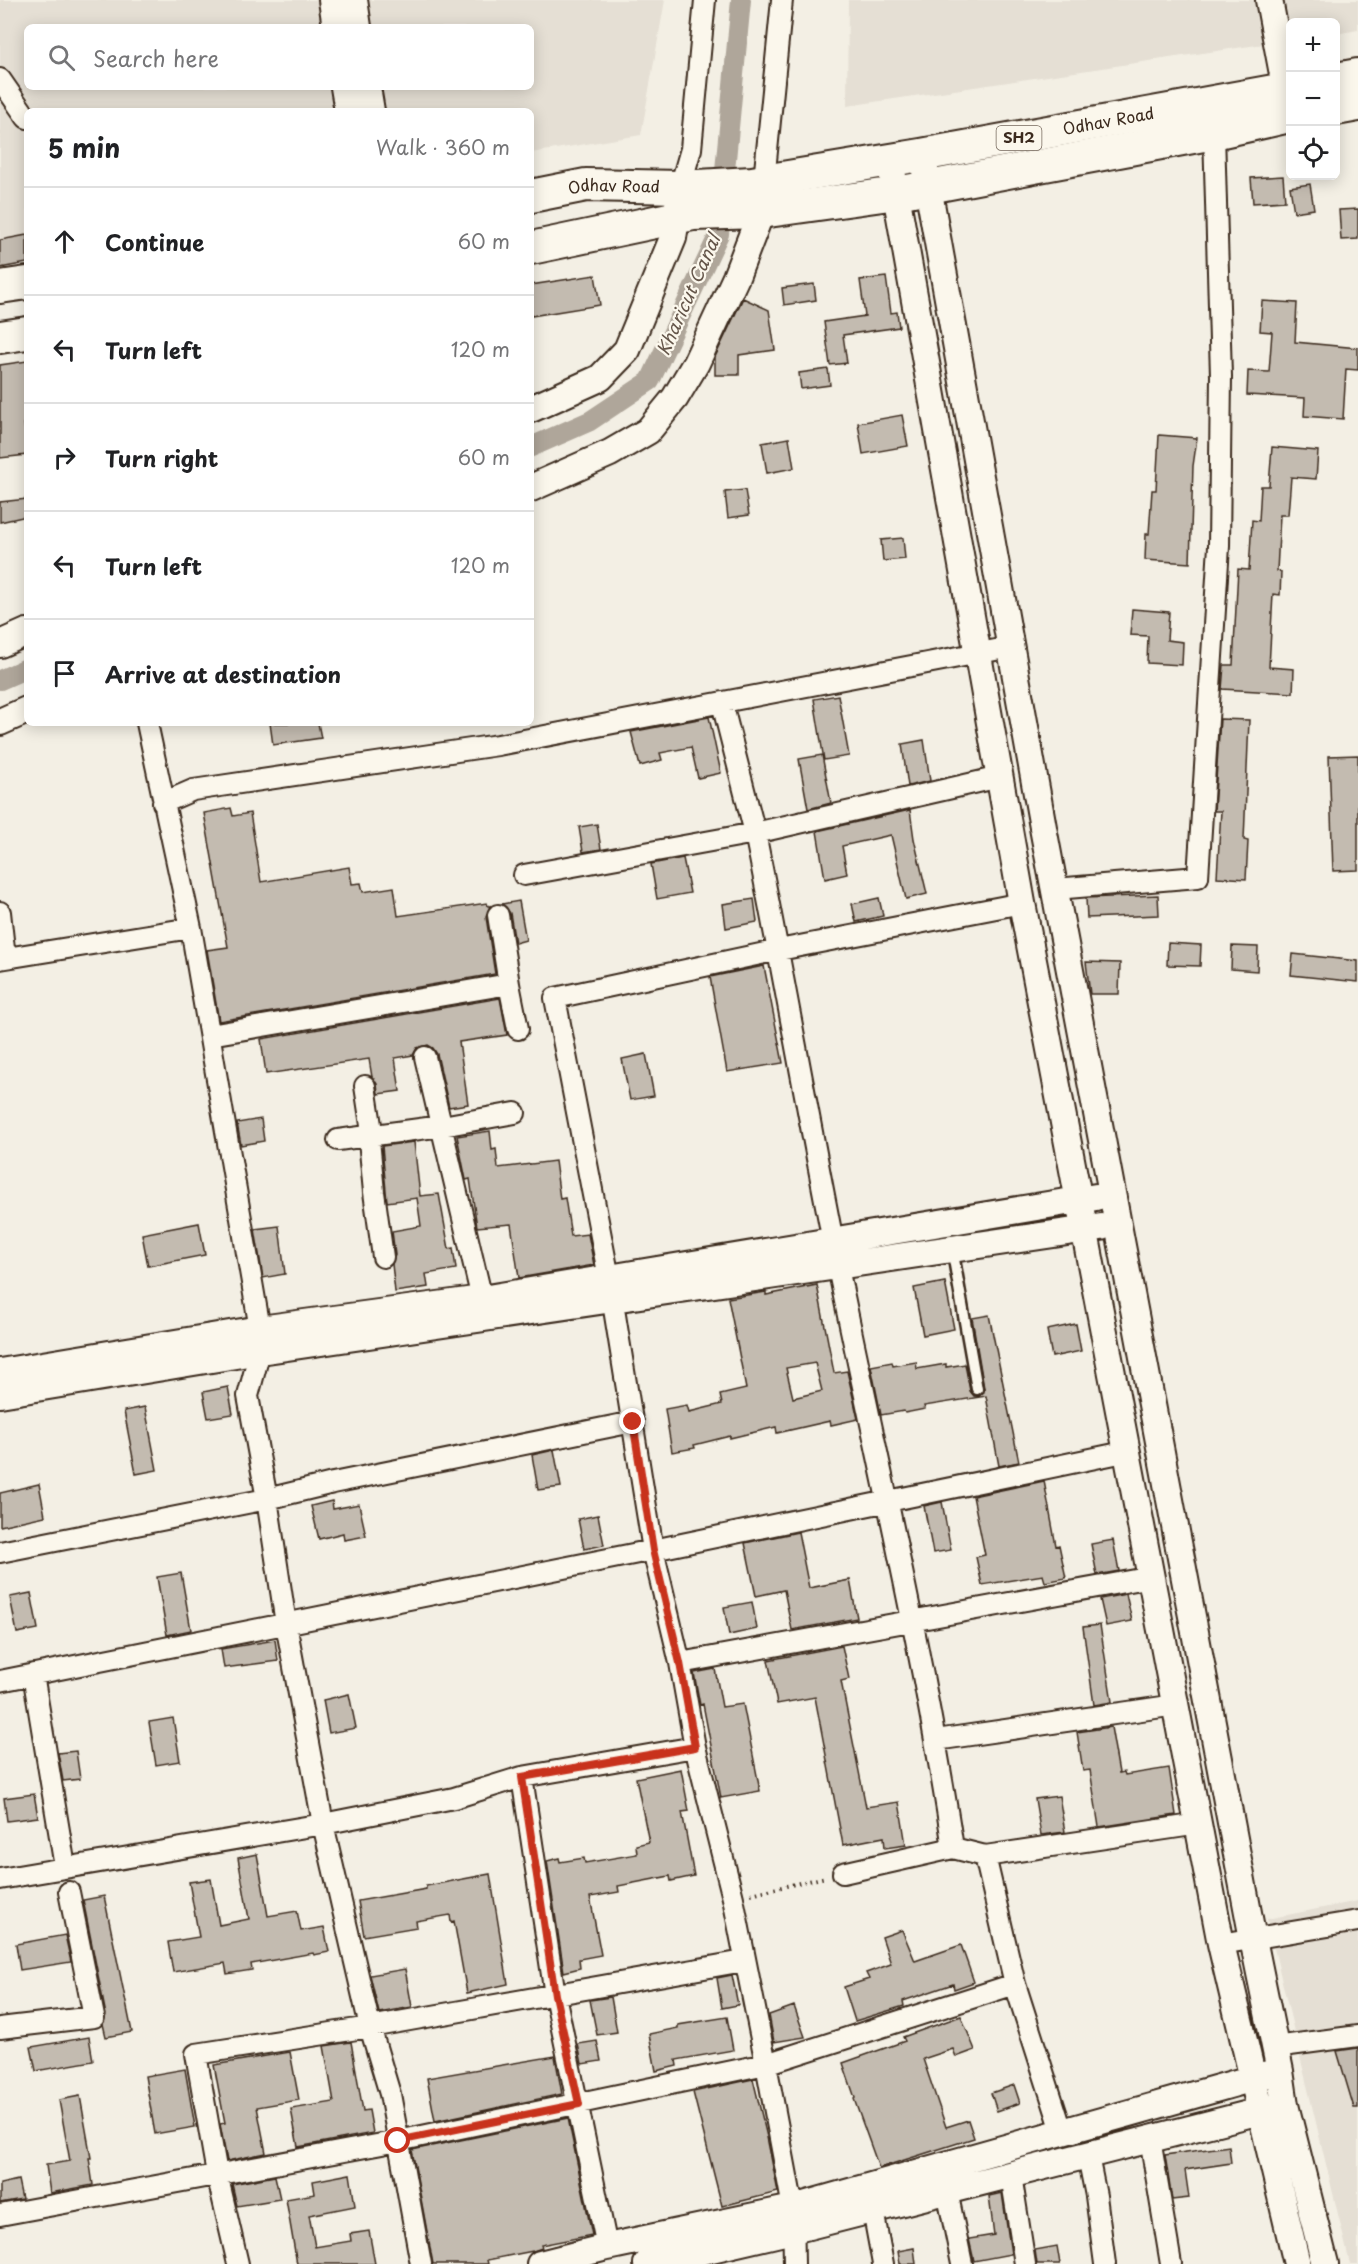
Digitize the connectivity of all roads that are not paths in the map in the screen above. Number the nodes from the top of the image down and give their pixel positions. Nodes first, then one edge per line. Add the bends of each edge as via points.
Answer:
1 (332, 0) edge
2 (354, 0) edge
3 (705, 0) edge
4 (782, 0) edge
5 (1269, 0) edge
6 (1286, 0) edge
7 (1289, 18) edge
8 (336, 24) edge
9 (358, 24) edge
10 (1358, 75) edge
11 (1340, 78) edge
12 (0, 79) edge
13 (1286, 86) edge
14 (344, 90) edge
15 (368, 90) edge
16 (1286, 101) edge
17 (1286, 102) edge
18 (1358, 105) edge
19 (348, 108) edge
20 (370, 108) edge
21 (1340, 108) edge
22 (24, 114) edge
23 (1215, 133) junction
24 (921, 156) junction
25 (890, 160) junction
26 (930, 187) junction
27 (759, 192) junction
28 (897, 193) junction
29 (534, 195) edge
30 (687, 201) junction
31 (534, 247) edge
32 (24, 283) edge
33 (0, 287) edge
34 (24, 333) edge
35 (0, 337) edge
36 (534, 408) edge
37 (534, 487) edge
38 (24, 633) edge
39 (0, 644) edge
40 (1011, 647) junction
41 (978, 654) junction
42 (722, 703) junction
43 (24, 711) edge
44 (0, 722) edge
45 (148, 726) edge
46 (1000, 777) junction
47 (163, 803) junction
48 (755, 833) junction
49 (524, 875) dead end
50 (1055, 889) junction
51 (1022, 903) junction
52 (0, 912) edge
53 (498, 915) dead end
54 (191, 928) junction
55 (779, 950) junction
56 (2, 959) edge
57 (509, 984) junction
58 (518, 1029) dead end
59 (210, 1035) junction
60 (425, 1057) dead end
61 (365, 1086) dead end
62 (515, 1113) dead end
63 (442, 1126) junction
64 (370, 1136) junction
65 (338, 1140) dead end
66 (1113, 1194) junction
67 (1079, 1200) junction
68 (1119, 1224) junction
69 (1085, 1229) junction
70 (952, 1248) junction
71 (836, 1253) junction
72 (383, 1257) dead end
73 (611, 1289) junction
74 (482, 1299) junction
75 (260, 1340) junction
76 (0, 1372) edge
77 (977, 1389) dead end
78 (0, 1394) edge
79 (633, 1422) junction
80 (1128, 1450) junction
81 (267, 1499) junction
82 (887, 1501) junction
83 (653, 1550) junction
84 (0, 1552) edge
85 (1152, 1577) junction
86 (914, 1620) junction
87 (286, 1624) junction
88 (680, 1663) junction
89 (33, 1674) junction
90 (0, 1682) edge
91 (1176, 1705) junction
92 (936, 1740) junction
93 (695, 1747) junction
94 (522, 1777) junction
95 (323, 1824) junction
96 (1199, 1824) junction
97 (953, 1848) junction
98 (985, 1856) junction
99 (65, 1867) junction
100 (843, 1873) road end
101 (0, 1879) edge
102 (69, 1892) dead end
103 (1358, 1921) edge
104 (1253, 1939) junction
105 (1221, 1944) junction
106 (744, 1961) junction
107 (1015, 1984) junction
108 (555, 1995) junction
109 (370, 2027) junction
110 (0, 2028) edge
111 (1358, 2036) edge
112 (1277, 2059) junction
113 (766, 2064) junction
114 (1252, 2077) junction
115 (579, 2104) junction
116 (1273, 2108) junction
117 (1062, 2131) junction
118 (1150, 2139) junction
119 (398, 2141) junction
120 (1088, 2156) junction
121 (217, 2175) junction
122 (1011, 2175) junction
123 (947, 2191) junction
124 (873, 2210) junction
125 (0, 2215) edge
126 (793, 2219) junction
127 (607, 2247) junction
128 (238, 2264) edge
129 (421, 2264) edge
130 (540, 2264) edge
131 (647, 2264) edge
132 (794, 2264) edge
133 (883, 2264) edge
134 (962, 2264) edge
135 (1025, 2264) edge
136 (1106, 2264) edge
137 (1171, 2264) edge
138 (1297, 2264) edge
139 (1325, 2264) edge

1 - 8 street
2 - 9 street
3 - 30 street
4 - 27 street
5 - 13 street
6 - 7 street
10 - 11 main road
12 - 22 street
14 - 19 street
15 - 20 street
16 - 24 main road, Odhav Road / SH2
17 - 23 main road, Odhav Road / SH2
18 - 21 main road
23 - 26 main road, Odhav Road / SH2
23 - 50 street via 1221,376 1219,546 1198,877
24 - 25 main road, Odhav Road / SH2
24 - 26 street
25 - 27 main road, Odhav Road / SH2
25 - 28 street
26 - 28 main road, Odhav Road / SH2
26 - 40 street
27 - 28 main road, Odhav Road / SH2
27 - 30 main road, SH2
27 - 37 street via 736,277 675,398 648,431 610,453
28 - 41 street
29 - 30 main road, Odhav Road / SH2 via 586,185
30 - 31 main road, Odhav Road / SH2
30 - 36 street via 627,350 600,378
32 - 33 main road
34 - 35 main road
38 - 39 street
40 - 41 street
40 - 50 street
41 - 42 street
41 - 46 street
42 - 47 street via 498,745 193,790
42 - 48 street
43 - 44 street
45 - 47 street
46 - 48 street
46 - 51 street
47 - 54 street
48 - 49 street
48 - 55 street
50 - 66 street
51 - 55 street
51 - 67 street
52 - 56 street
53 - 57 street
54 - 56 street
54 - 59 street
55 - 71 street
55 - 73 street via 555,998
57 - 58 street
57 - 59 street
59 - 75 street
60 - 63 street
61 - 64 street via 372,1125
62 - 63 street
63 - 64 street
63 - 74 street
64 - 65 street
64 - 72 street
66 - 67 street
66 - 68 street
67 - 69 street
67 - 71 street
68 - 69 street
68 - 104 street
69 - 70 street
69 - 80 street
70 - 71 street
70 - 77 lane
71 - 73 street
71 - 82 street
73 - 74 street
73 - 75 street
73 - 79 street
74 - 75 street
75 - 76 street
75 - 78 street
75 - 81 street via 248,1395
79 - 81 street
79 - 83 street
80 - 82 street
80 - 85 street
81 - 84 street
81 - 87 street
82 - 83 street
82 - 86 street
83 - 87 street
83 - 88 street
85 - 86 street
85 - 91 street
86 - 88 street
86 - 92 street
87 - 89 street
87 - 95 street
88 - 93 street
89 - 90 street
89 - 99 street
91 - 92 street
91 - 96 street
92 - 97 street
93 - 94 street
93 - 106 street via 733,1898
94 - 95 street via 454,1798
94 - 108 street
95 - 99 street
95 - 109 street
96 - 98 street
96 - 105 street
97 - 98 street
97 - 100 street
98 - 107 street
99 - 101 street
102 - 110 street via 94,2017
103 - 104 street
104 - 105 street
104 - 112 street
105 - 114 street
106 - 108 street
106 - 113 street
107 - 113 street
107 - 117 street
108 - 109 street
108 - 115 street
109 - 119 street via 390,2094
109 - 121 street via 196,2054
111 - 112 street
112 - 114 street
112 - 116 street
113 - 115 street
113 - 126 street
114 - 116 street
114 - 117 street
115 - 119 street
115 - 127 street
116 - 118 street
116 - 138 street
116 - 139 street
117 - 126 street
118 - 120 street
118 - 137 street
119 - 121 street
119 - 129 street
120 - 122 street
120 - 136 street
121 - 125 street
121 - 128 street
122 - 123 street
122 - 135 street
123 - 124 street
123 - 134 street
124 - 126 street
124 - 133 street
126 - 127 street
126 - 131 street
126 - 132 street
127 - 130 street

